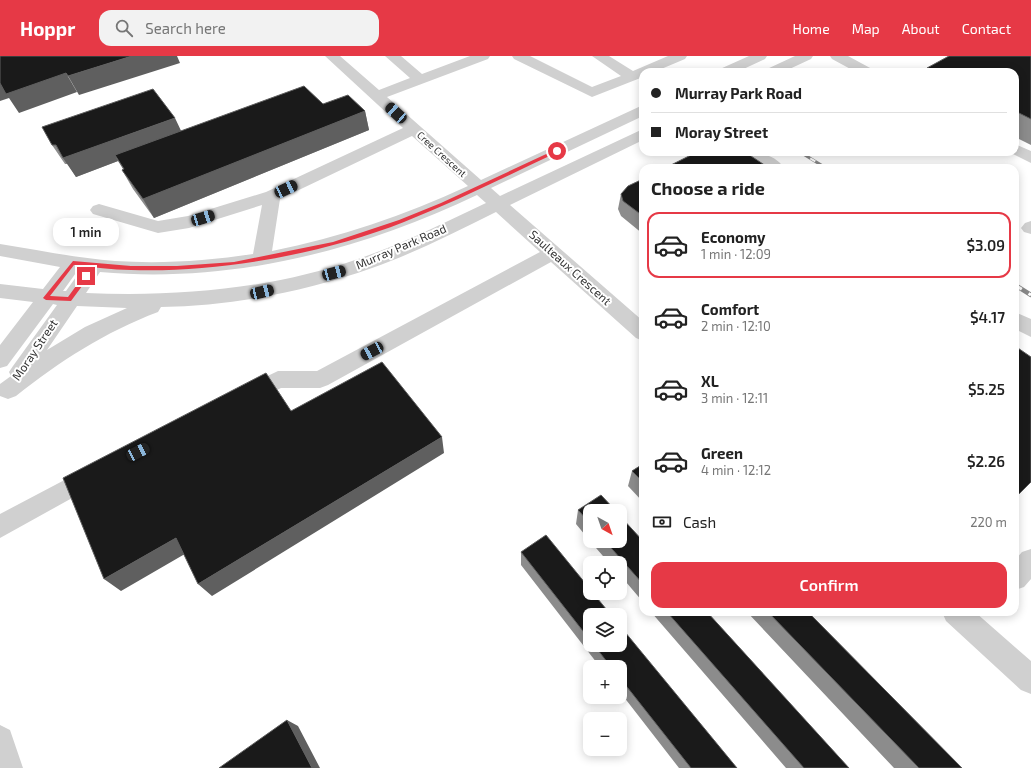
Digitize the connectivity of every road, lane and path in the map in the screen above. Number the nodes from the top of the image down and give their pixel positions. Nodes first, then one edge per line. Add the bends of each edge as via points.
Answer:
1 (332, 56) edge
2 (392, 56) edge
3 (483, 56) edge
4 (599, 56) edge
5 (680, 56) edge
6 (759, 56) edge
7 (806, 56) edge
8 (837, 56) edge
9 (524, 57) edge
10 (661, 59) edge
11 (646, 68) edge
12 (734, 68) edge
13 (761, 68) edge
14 (780, 68) edge
15 (860, 68) edge
16 (639, 72) edge
17 (632, 76) junction
18 (421, 80) junction
19 (377, 96) junction
20 (639, 112) edge
21 (414, 129) junction
22 (639, 136) edge
23 (1019, 151) edge
24 (757, 156) edge
25 (1031, 158) edge
26 (770, 164) edge
27 (479, 187) junction
28 (272, 196) junction
29 (498, 204) junction
30 (99, 210) dead end
31 (0, 250) edge
32 (553, 253) junction
33 (261, 259) junction
34 (73, 262) junction
35 (95, 265) junction
36 (0, 291) edge
37 (46, 298) junction
38 (69, 299) junction
39 (165, 302) junction
40 (1019, 322) edge
41 (639, 329) edge
42 (1031, 329) edge
43 (0, 360) edge
44 (4, 395) edge
45 (229, 405) edge
46 (110, 466) edge
47 (0, 527) edge
48 (969, 617) edge
49 (1031, 680) edge
50 (0, 740) edge
51 (8, 768) edge

1 - 19 street, Cree Crescent
2 - 18 street
3 - 18 street
4 - 17 street
5 - 10 street
6 - 12 street
6 - 13 street
7 - 14 street
8 - 15 street
9 - 17 street via 592,93
10 - 11 street
16 - 17 street
18 - 19 street
19 - 21 street, Cree Crescent
20 - 27 street, Murray Park Road
21 - 27 street, Cree Crescent
21 - 28 street
22 - 29 street, Murray Park Road
23 - 25 street
24 - 26 street
27 - 29 street, Cree Crescent
27 - 33 street, Murray Park Road via 401,222 334,244
28 - 30 street via 189,222 158,227
28 - 33 street
29 - 32 street, Saulteaux Crescent
29 - 39 street, Murray Park Road via 420,241 347,270 262,292
31 - 34 street
32 - 41 street, Saulteaux Crescent
32 - 45 street via 320,379 278,380
33 - 35 street, Murray Park Road via 234,264 177,268
34 - 35 street
34 - 37 street, Moray Street
35 - 38 street, Moray Street
36 - 37 street
37 - 38 street
37 - 43 street, Moray Street
38 - 39 street, Murray Park Road
38 - 44 street, Moray Street
39 - 44 street via 120,317 83,336 47,359
40 - 42 street
46 - 47 street
48 - 49 street
50 - 51 street

